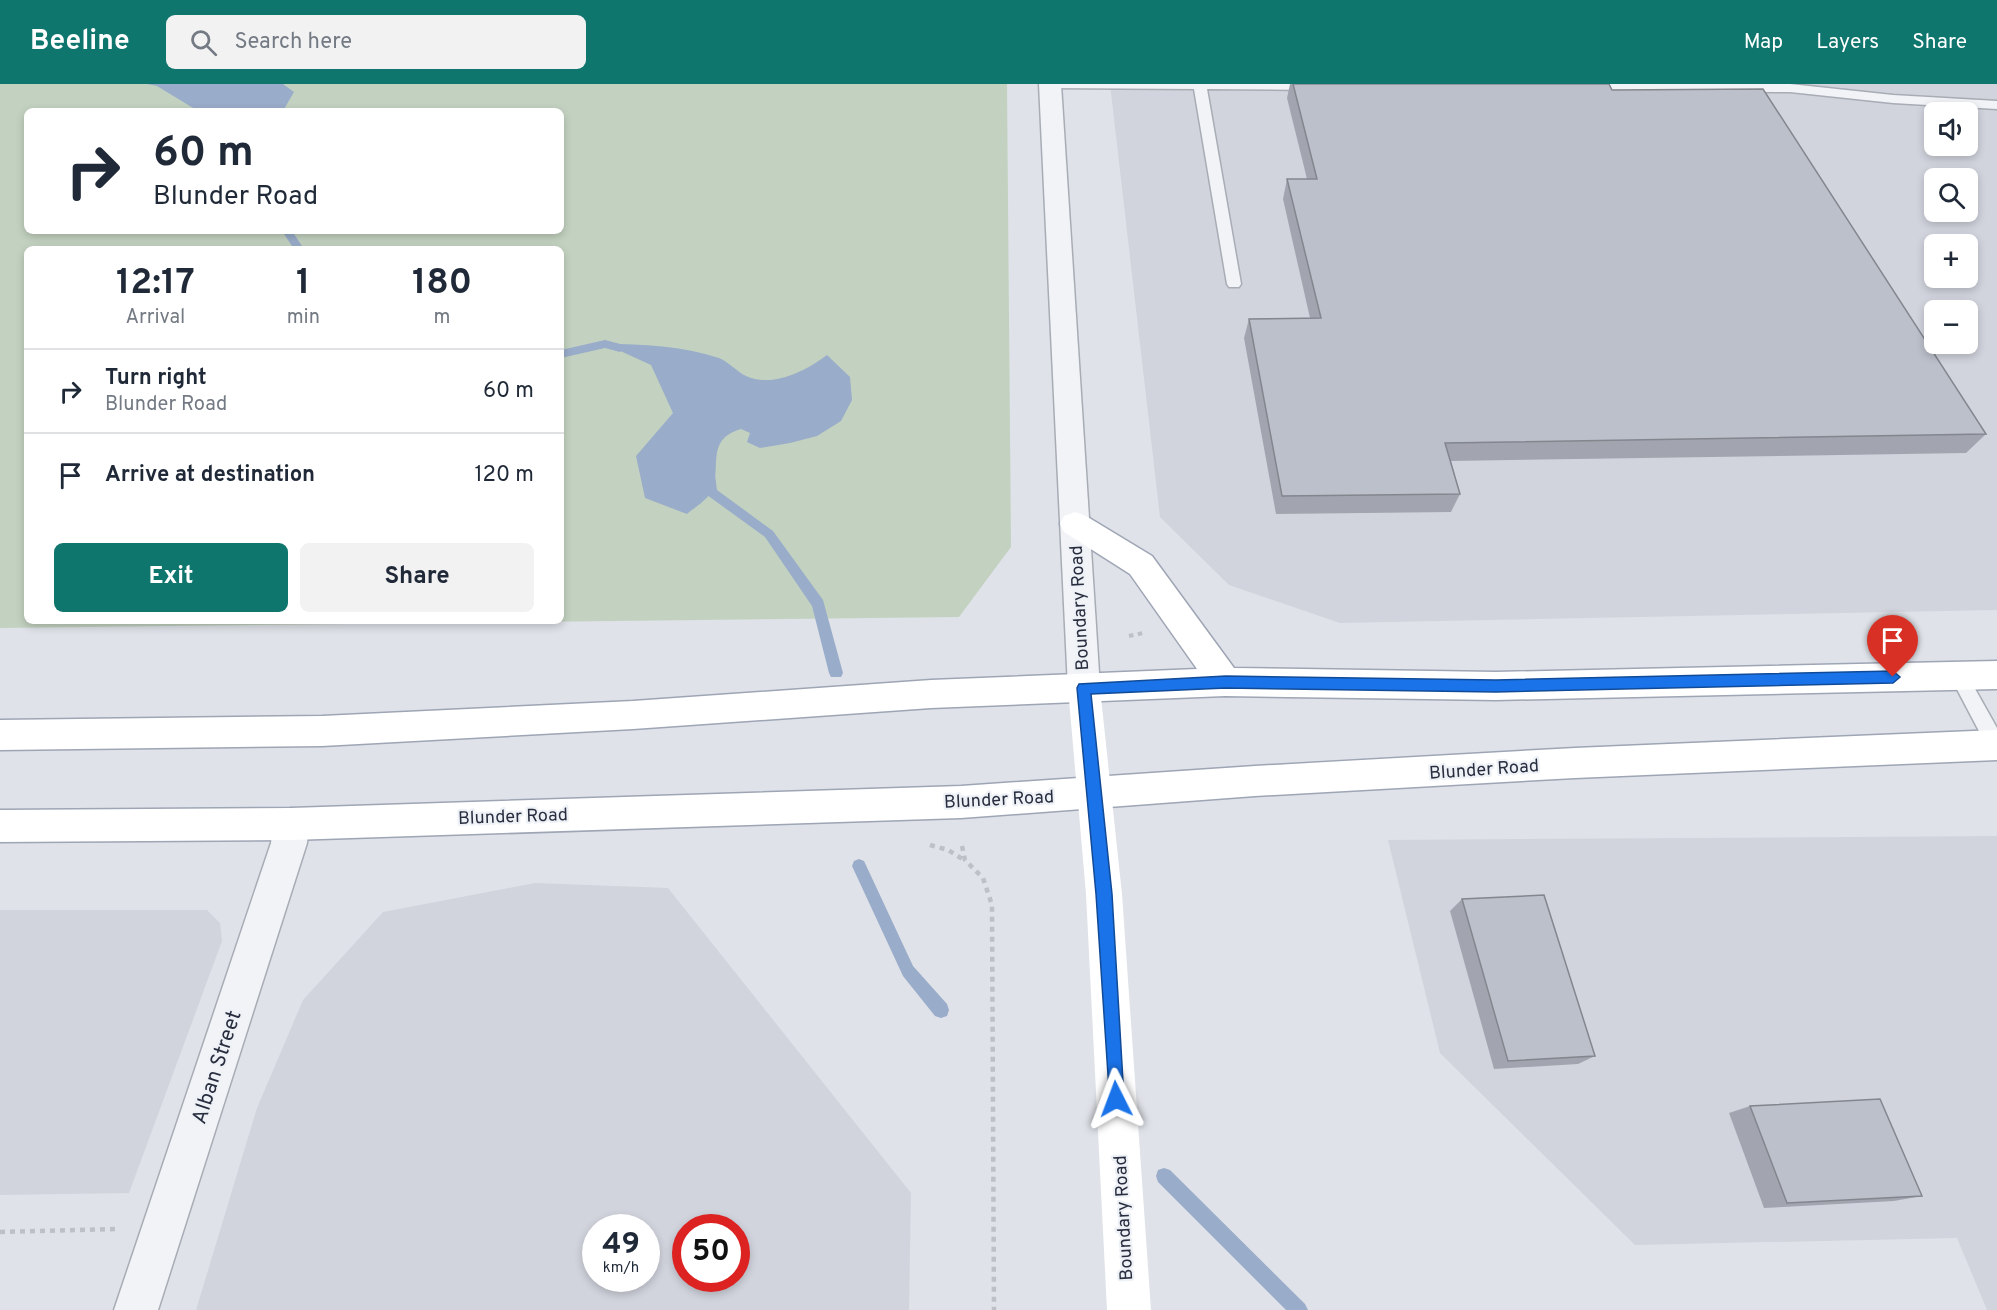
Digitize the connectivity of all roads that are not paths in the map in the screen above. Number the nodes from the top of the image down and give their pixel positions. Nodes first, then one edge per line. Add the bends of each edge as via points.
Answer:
1 (1050, 84) edge
2 (1200, 86) junction
3 (1330, 86) edge
4 (1577, 87) edge
5 (1997, 105) edge
6 (1234, 284) dead end
7 (1075, 524) junction
8 (1997, 675) edge
9 (1959, 676) junction
10 (1226, 682) junction
11 (1084, 688) junction
12 (0, 735) edge
13 (1997, 745) edge
14 (1093, 793) junction
15 (291, 824) junction
16 (0, 826) edge
17 (136, 1310) edge
18 (1129, 1310) edge

1 - 2 lane
1 - 7 street, Boundary Road
2 - 3 lane
2 - 6 lane
4 - 5 lane via 1790,88
7 - 10 main road via 1141,565
7 - 11 street, Boundary Road
8 - 9 main road
9 - 10 main road via 1496,686
9 - 13 lane
10 - 11 main road
11 - 12 main road via 322,731
11 - 14 main road, Boundary Road
13 - 14 main road, Blunder Road via 1575,763
14 - 15 main road, Blunder Road via 950,802
14 - 18 main road, Boundary Road via 1104,894
15 - 16 main road, Blunder Road
15 - 17 street, Alban Street via 286,854

